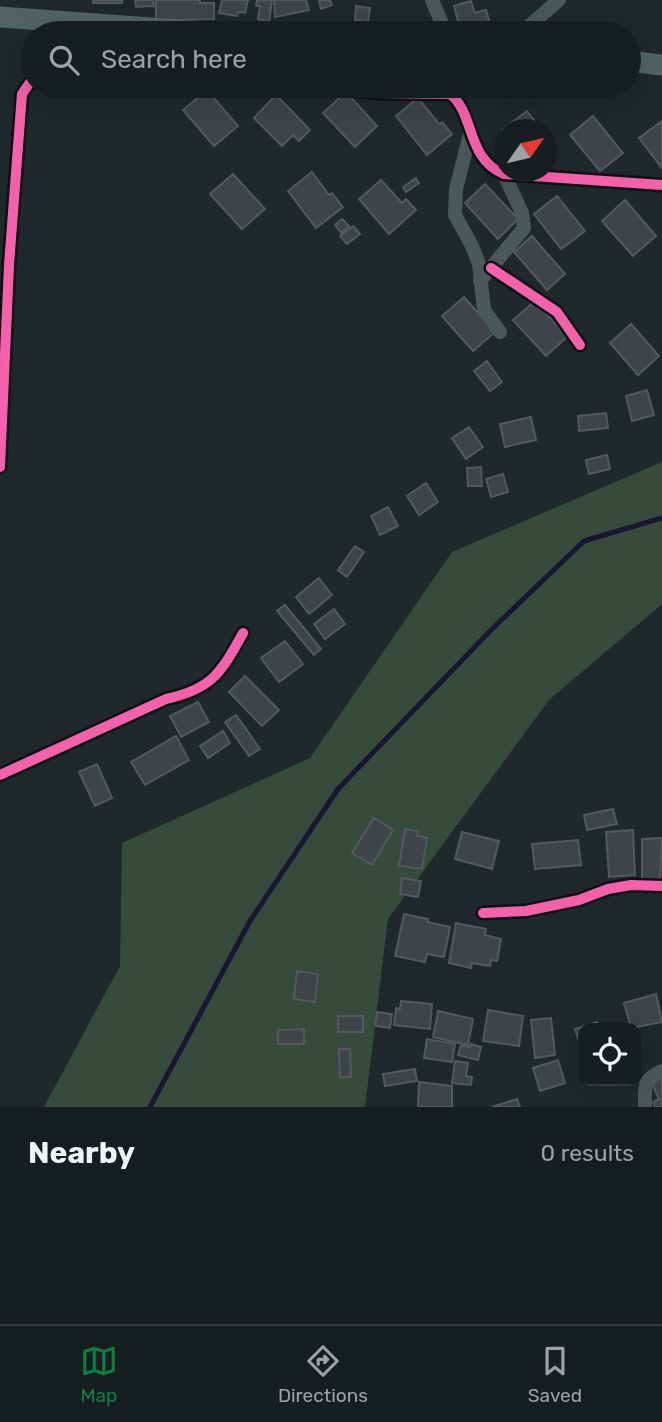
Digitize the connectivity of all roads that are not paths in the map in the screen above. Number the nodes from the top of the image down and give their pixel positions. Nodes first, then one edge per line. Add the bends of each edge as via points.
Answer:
1 (432, 0) edge
2 (559, 0) edge
3 (0, 17) edge
4 (55, 21) edge
5 (441, 21) edge
6 (535, 21) edge
7 (641, 62) edge
8 (662, 65) edge
9 (22, 98) edge
10 (458, 98) edge
11 (470, 134) junction
12 (494, 170) edge
13 (557, 178) edge
14 (508, 182) edge
15 (662, 185) edge
16 (491, 268) junction
17 (480, 281) junction
18 (500, 332) dead end
19 (580, 345) dead end
20 (0, 467) edge
21 (243, 634) dead end
22 (0, 775) edge
23 (662, 886) edge
24 (483, 913) dead end
25 (662, 1071) edge
26 (645, 1107) edge

1 - 5 street
2 - 6 street
3 - 4 street
7 - 8 street
9 - 20 street
10 - 11 street
11 - 12 street
11 - 17 street via 454,200 455,215 479,264
13 - 15 street
14 - 16 street via 524,228
16 - 17 street
16 - 19 street via 557,312
17 - 18 street via 484,310
21 - 22 street via 225,667 204,686
23 - 24 street via 631,885 526,911
25 - 26 street via 646,1083

